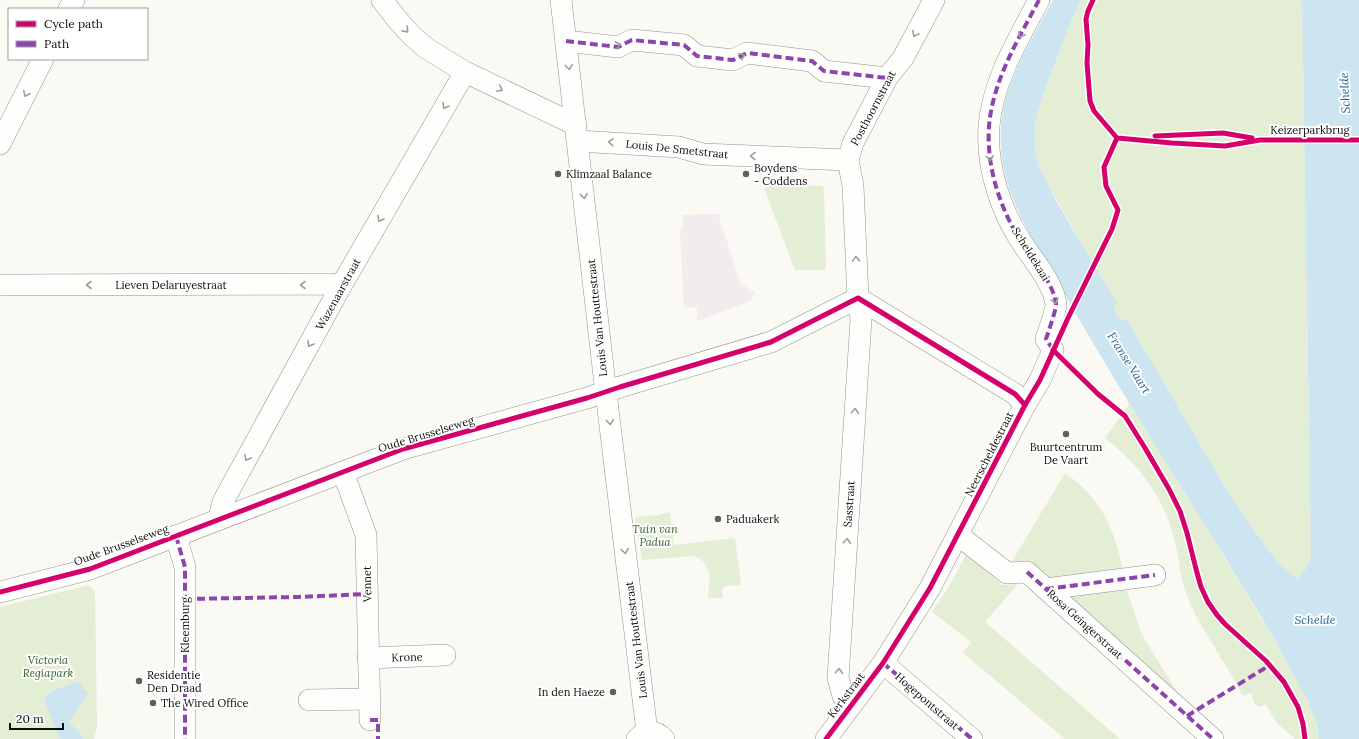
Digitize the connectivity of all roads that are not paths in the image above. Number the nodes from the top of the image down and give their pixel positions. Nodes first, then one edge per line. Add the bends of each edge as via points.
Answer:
1 (382, 0) edge
2 (561, 0) edge
3 (934, 0) edge
4 (1039, 0) edge
5 (566, 41) junction
6 (43, 60) edge
7 (465, 72) junction
8 (887, 78) junction
9 (577, 133) junction
10 (0, 144) edge
11 (848, 160) junction
12 (0, 285) edge
13 (342, 286) junction
14 (858, 298) junction
15 (606, 392) junction
16 (1025, 405) junction
17 (342, 472) junction
18 (219, 519) junction
19 (958, 535) junction
20 (176, 536) junction
21 (1155, 575) dead end
22 (1046, 589) junction
23 (0, 592) edge
24 (445, 656) dead end
25 (368, 658) junction
26 (883, 663) junction
27 (369, 699) junction
28 (309, 700) dead end
29 (850, 707) junction
30 (370, 720) dead end
31 (1205, 736) edge
32 (649, 737) edge
33 (185, 739) edge
34 (826, 739) edge
35 (972, 739) edge

1 -> 7 street, Louis De Smetstraat via 411,36
2 - 5 street, Louis Van Houttestraat
3 -> 8 street, Posthoornstraat via 903,58
4 -> 16 street, Scheldekaai via 998,84 992,105 989,142 992,170 1000,199 1018,237 1051,288 1057,306 1046,339 1053,350 1040,380
5 -> 8 street via 618,47 632,40 684,45 697,56 732,60 747,53 812,61 824,71
5 -> 9 street, Louis Van Houttestraat
6 -> 10 street
7 -> 9 street, Louis De Smetstraat
7 -> 13 street, Wazenaarstraat
8 - 11 street, Posthoornstraat via 853,143
11 -> 9 street, Louis De Smetstraat via 702,154 679,147
9 -> 15 street, Louis Van Houttestraat
14 -> 11 street, Posthoornstraat via 853,186
13 -> 12 street, Lieven Delaruyestraat
13 -> 18 street, Wazenaarstraat via 225,498
14 - 15 street, Oude Brusselseweg via 771,342
14 - 16 street, Neerscheldestraat via 1015,394
29 -> 14 street, Sasstraat via 843,696 838,678 861,319
15 - 17 street, Oude Brusselseweg via 403,449
15 -> 32 street, Louis Van Houttestraat
16 - 19 street, Neerscheldestraat
17 - 18 street, Oude Brusselseweg
17 - 25 street, Vennet via 366,535
18 - 20 street, Oude Brusselseweg
19 - 22 street, Rosa Geingerstraat via 1007,573 1027,572
19 - 26 street, Neerscheldestraat via 930,588
20 - 23 street, Oude Brusselseweg via 90,569
20 - 33 street, Kleemburg via 185,568
21 - 22 street
22 - 31 street, Rosa Geingerstraat
24 - 25 street, Krone
25 - 27 street, Vennet
26 - 29 street, Kerkstraat
26 - 35 street, Hogepontstraat
27 - 28 street
27 - 30 street, Vennet
29 - 34 street, Kerkstraat

